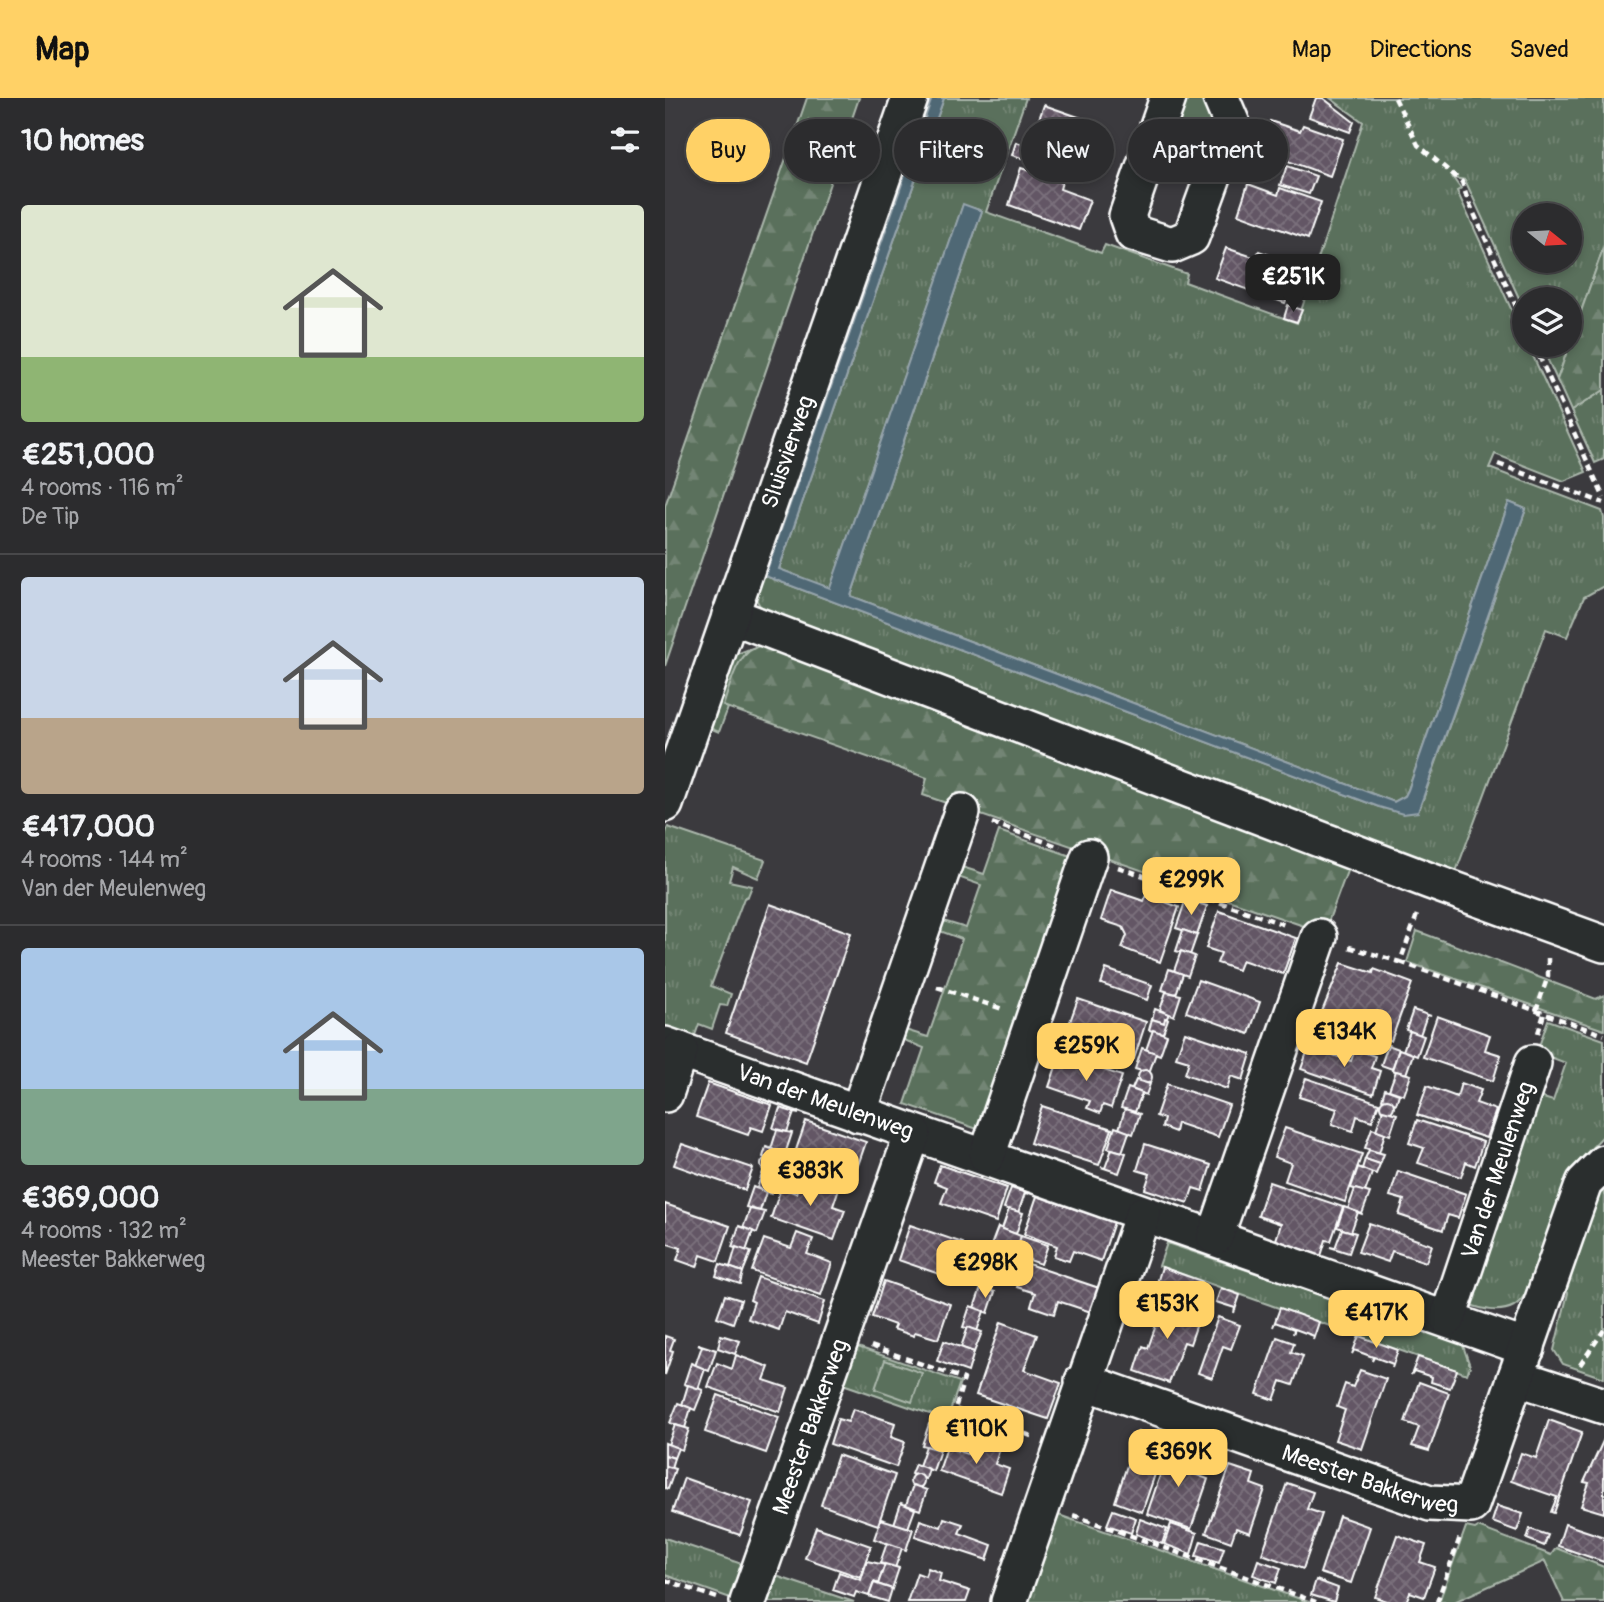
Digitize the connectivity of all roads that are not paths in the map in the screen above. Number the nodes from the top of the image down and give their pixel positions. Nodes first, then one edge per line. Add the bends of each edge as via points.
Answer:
1 (910, 98) edge
2 (1168, 98) edge
3 (1221, 98) edge
4 (730, 615) junction
5 (665, 804) edge
6 (962, 813) road end
7 (1089, 857) road end
8 (1319, 937) road end
9 (1604, 944) edge
10 (673, 1048) edge
11 (1533, 1063) dead end
12 (665, 1094) edge
13 (858, 1114) junction
14 (913, 1133) junction
15 (987, 1156) junction
16 (1604, 1163) edge
17 (1143, 1214) junction
18 (1215, 1237) junction
19 (1448, 1318) junction
20 (1522, 1362) junction
21 (1083, 1381) junction
22 (1604, 1406) edge
23 (748, 1602) edge
24 (1009, 1602) edge

1 - 4 street, Sluisvierweg
2 - 3 street via 1127,216 1133,233 1172,245 1191,237 1232,124
4 - 5 street, Sluisvierweg
4 - 9 street
6 - 13 street
7 - 15 street
8 - 18 street
10 - 12 street
10 - 13 street, Van der Meulenweg
11 - 19 street, Van der Meulenweg
13 - 14 street, Van der Meulenweg
14 - 15 street, Van der Meulenweg
14 - 23 street, Meester Bakkerweg
15 - 17 street, Van der Meulenweg
16 - 20 street, Meester Bakkerweg via 1584,1183
17 - 18 street, Van der Meulenweg
17 - 21 street
18 - 19 street, Van der Meulenweg
19 - 20 street, Van der Meulenweg
20 - 21 street, Meester Bakkerweg via 1471,1504 1430,1503
20 - 22 street, Van der Meulenweg via 1564,1393
21 - 24 street

